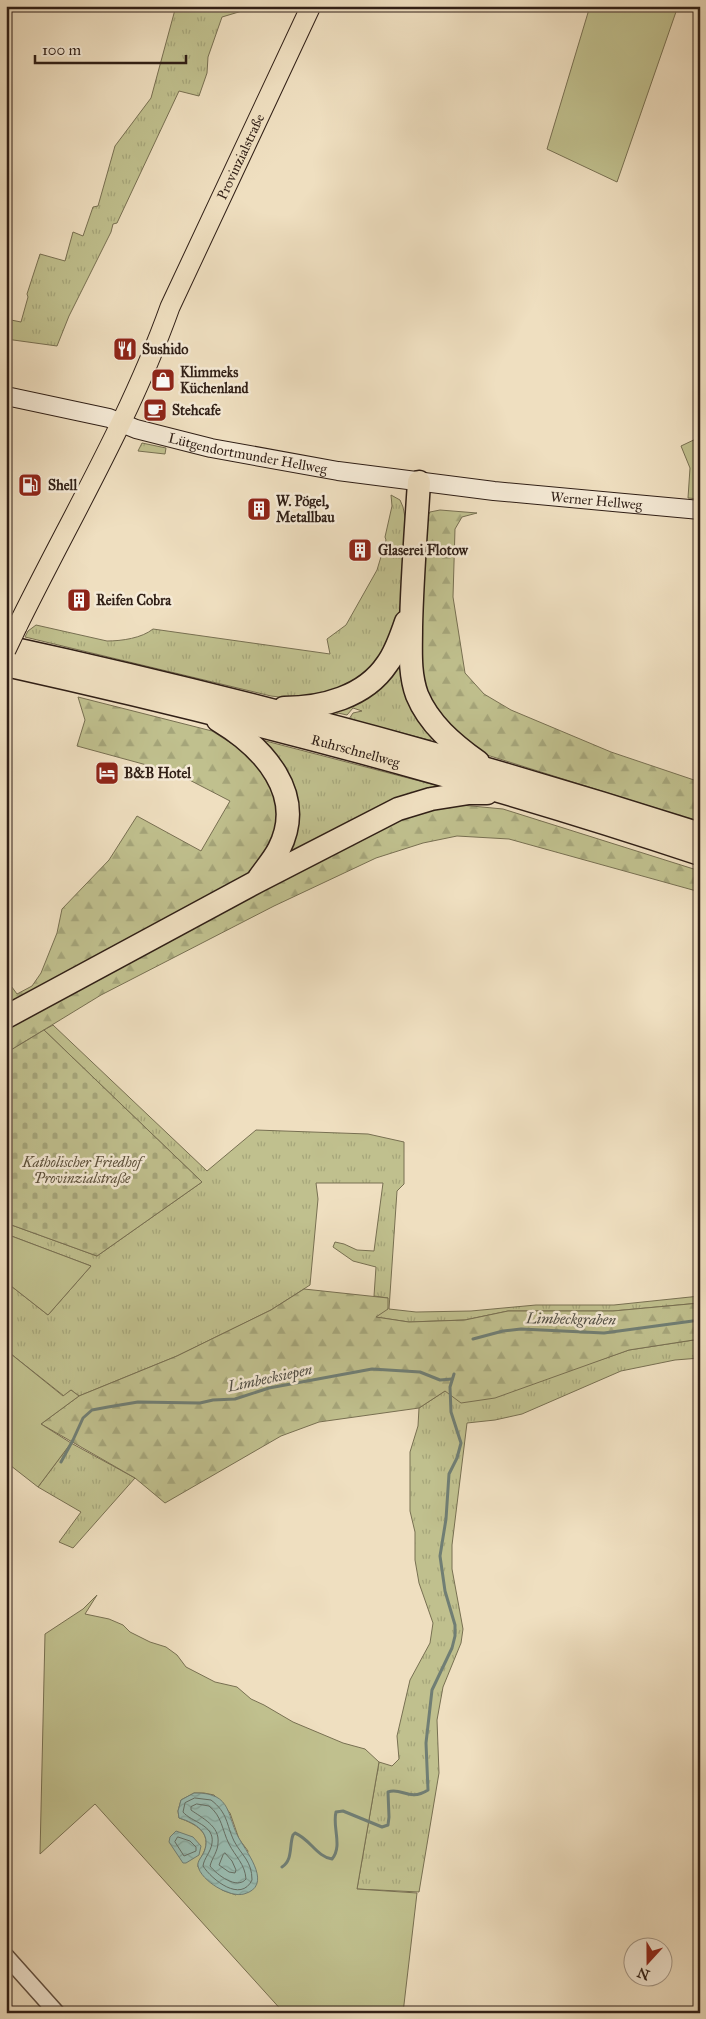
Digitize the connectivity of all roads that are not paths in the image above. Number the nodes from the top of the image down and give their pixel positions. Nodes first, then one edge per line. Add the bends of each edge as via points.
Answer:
1 (311, 6) edge
2 (6, 396) edge
3 (115, 420) junction
4 (419, 482) junction
5 (494, 491) joint
6 (700, 510) edge
7 (412, 607) junction
8 (6, 648) edge
9 (6, 665) edge
10 (248, 704) junction
11 (185, 706) junction
12 (509, 775) junction
13 (525, 799) junction
14 (700, 834) edge
15 (700, 854) edge
16 (256, 882) junction
17 (6, 1017) edge
18 (6, 1956) edge
19 (57, 2013) edge

1 - 3 main road, Provinzialstraße via 156,344
2 - 3 main road, Lütgendortmunder Hellweg
3 - 4 main road, Lütgendortmunder Hellweg via 136,429 211,448
3 - 8 main road, Provinzialstraße, bridge via 108,449
4 - 5 main road, Lütgendortmunder Hellweg
4 - 7 highway
5 - 6 main road, Werner Hellweg
7 - 10 highway via 388,664 362,689 327,703 294,708
7 - 12 highway via 412,672 421,704 461,750 487,767
8 - 10 highway, Ruhrschnellweg
9 - 11 highway, Ruhrschnellweg
10 - 12 highway, Ruhrschnellweg
11 - 13 highway, Ruhrschnellweg
11 - 16 highway via 219,720 247,740 267,760 280,782 286,804 286,828 279,848
12 - 14 highway, Ruhrschnellweg
13 - 15 highway, Ruhrschnellweg
13 - 16 highway via 469,793 414,804 382,817
16 - 17 highway
18 - 19 street

